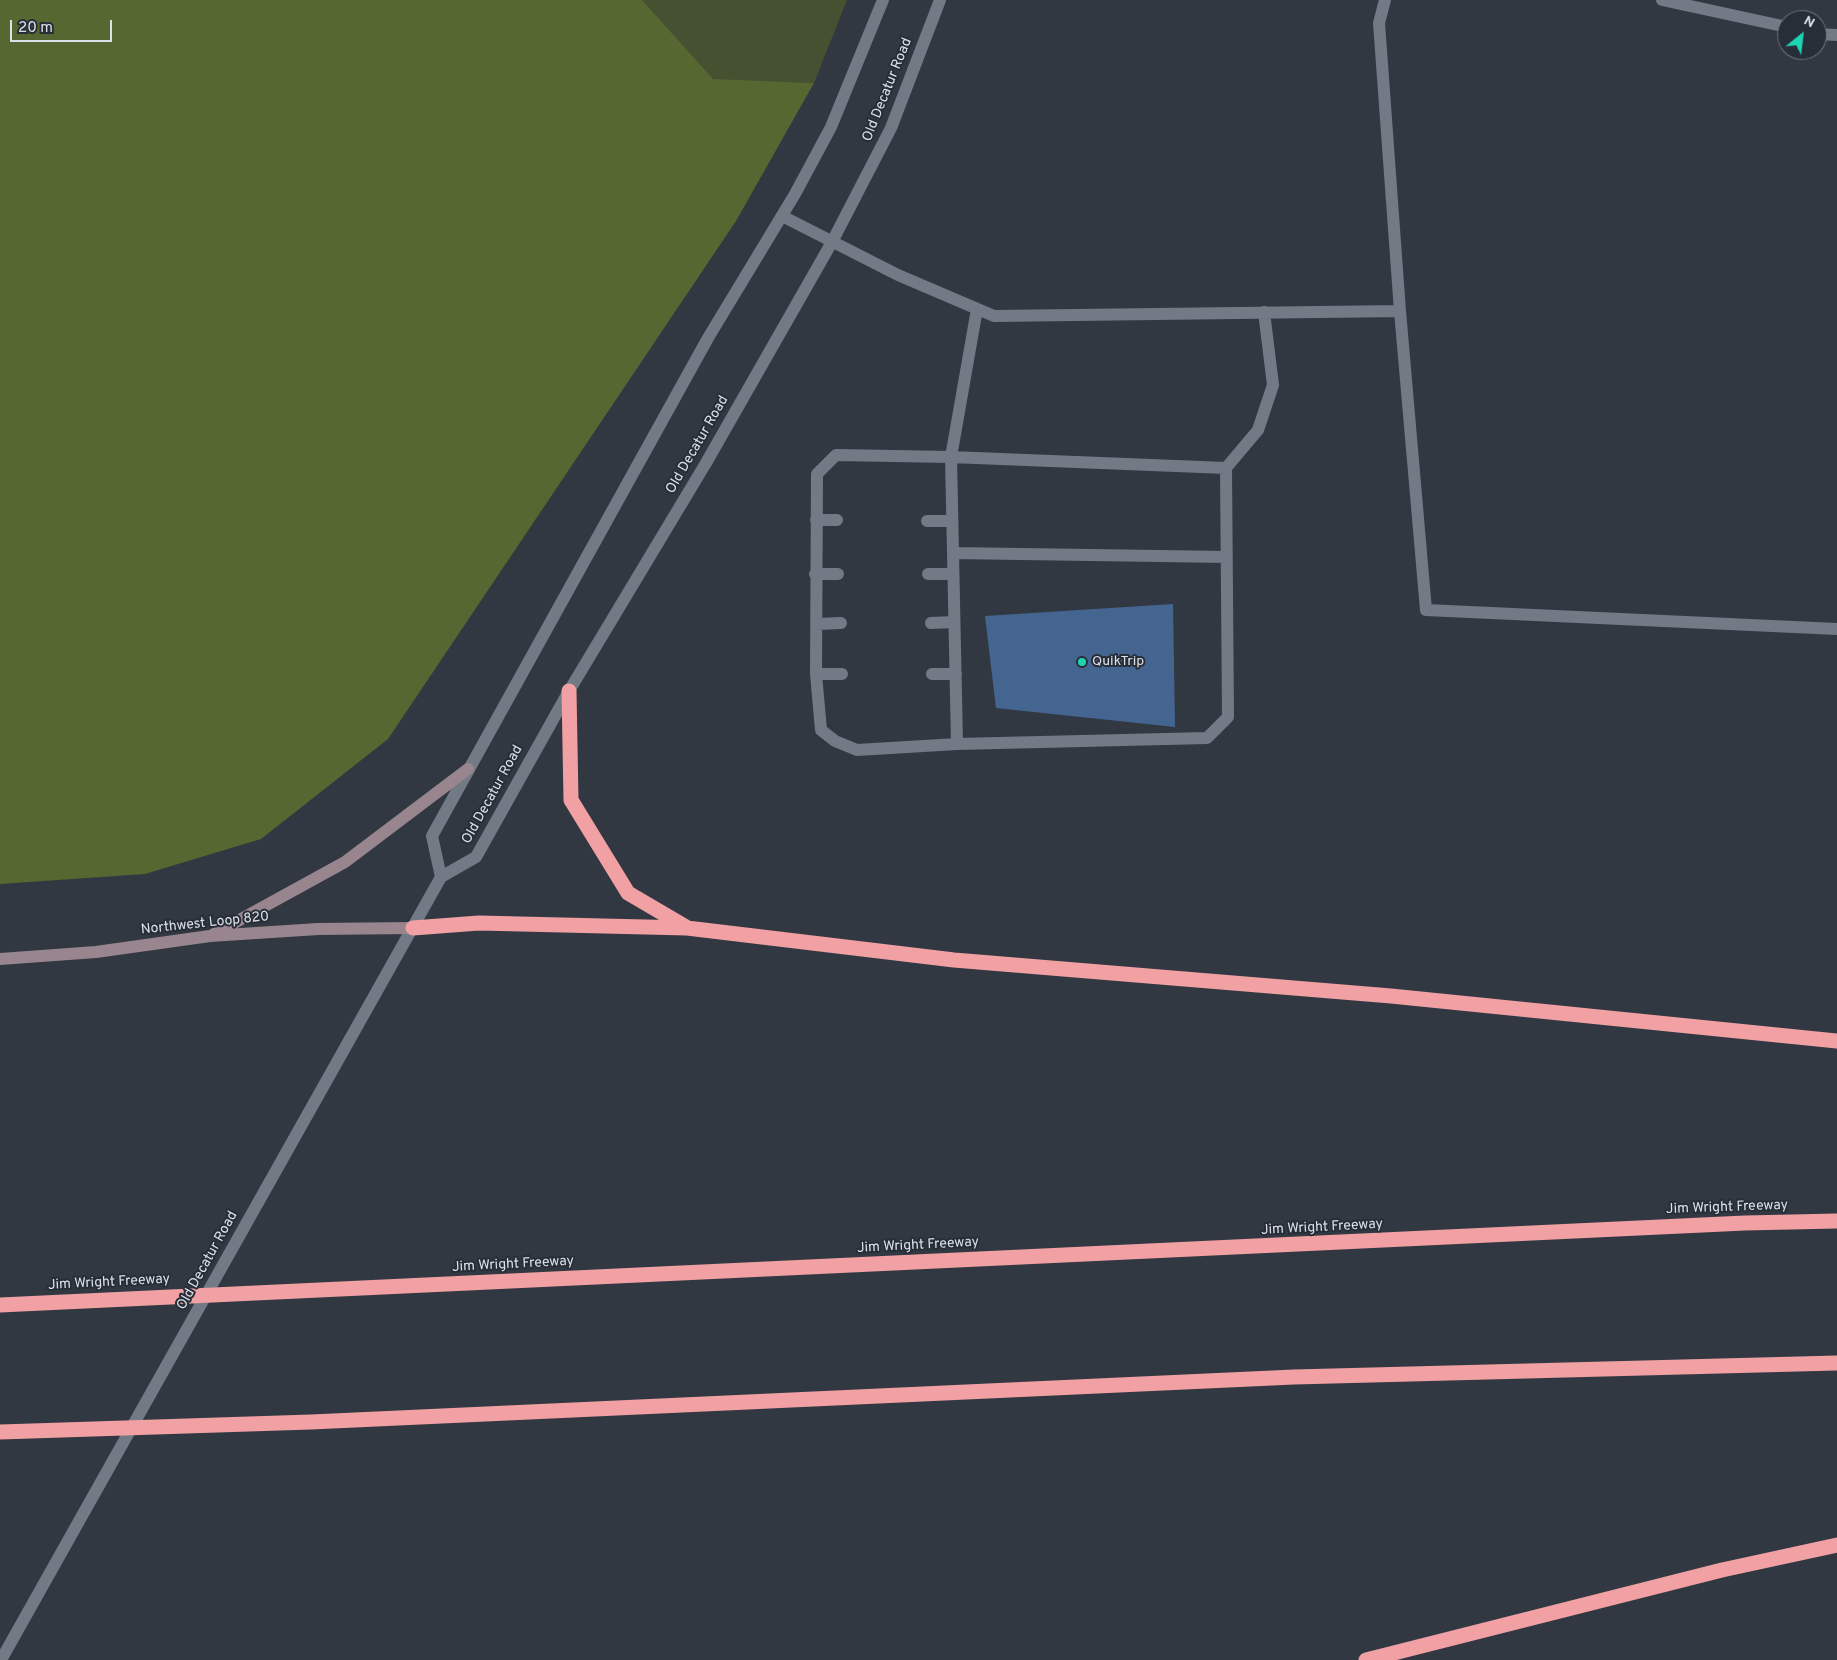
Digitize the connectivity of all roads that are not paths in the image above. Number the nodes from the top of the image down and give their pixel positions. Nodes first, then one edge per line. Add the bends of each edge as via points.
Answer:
1 (883, 0) edge
2 (940, 0) edge
3 (1385, 0) edge
4 (1662, 0) edge
5 (1777, 25) edge
6 (782, 216) junction
7 (832, 242) junction
8 (977, 309) junction
9 (1400, 311) junction
10 (1264, 312) junction
11 (951, 457) junction
12 (1226, 468) junction
13 (816, 520) junction
14 (837, 520) dead end
15 (927, 521) dead end
16 (952, 522) junction
17 (953, 552) junction
18 (1226, 556) junction
19 (816, 574) junction
20 (838, 574) dead end
21 (928, 574) dead end
22 (953, 574) junction
23 (954, 622) junction
24 (841, 623) dead end
25 (931, 623) dead end
26 (817, 624) junction
27 (1837, 629) edge
28 (816, 674) junction
29 (842, 674) dead end
30 (932, 674) dead end
31 (956, 674) junction
32 (569, 691) junction
33 (957, 744) junction
34 (468, 769) junction
35 (441, 877) junction
36 (413, 928) junction
37 (687, 928) junction
38 (210, 936) junction
39 (0, 959) edge
40 (1837, 1041) edge
41 (1837, 1221) edge
42 (0, 1305) edge
43 (1837, 1363) edge
44 (0, 1432) edge
45 (1837, 1545) edge
46 (1, 1660) edge
47 (1366, 1660) edge

1 - 6 street via 831,127
2 - 7 street, Old Decatur Road via 891,128
3 - 9 street via 1380,23
4 - 5 street
6 - 7 street
6 - 34 street via 704,346
7 - 8 street
7 - 32 street, Old Decatur Road via 706,463
8 - 10 street via 994,316
8 - 11 street
9 - 10 street
9 - 27 street via 1426,610
10 - 12 street via 1273,385 1258,430
11 - 12 street
11 - 13 street via 836,455 817,474
11 - 16 street
12 - 18 street
13 - 14 street
13 - 19 street
15 - 16 street
16 - 17 street
17 - 18 street
17 - 22 street
18 - 33 street via 1228,717 1207,738
19 - 20 street
19 - 26 street
21 - 22 street
22 - 23 street
23 - 25 street
23 - 31 street
24 - 26 street
26 - 28 street
28 - 29 street
28 - 33 street via 821,730 835,741 857,750
30 - 31 street
31 - 33 street
32 - 35 street, Old Decatur Road via 476,857
32 - 37 highway via 571,800 628,893
34 - 35 street via 432,836
34 - 38 main road via 345,862
35 - 36 street, Old Decatur Road
36 - 37 highway via 479,923
36 - 38 main road, Northwest Loop 820 via 318,929
36 - 46 street, Old Decatur Road
37 - 40 highway via 954,960 1391,996
38 - 39 main road, Northwest Loop 820 via 96,952
41 - 42 highway, Jim Wright Freeway
43 - 44 highway via 1294,1377 321,1422
45 - 47 highway via 1722,1570

